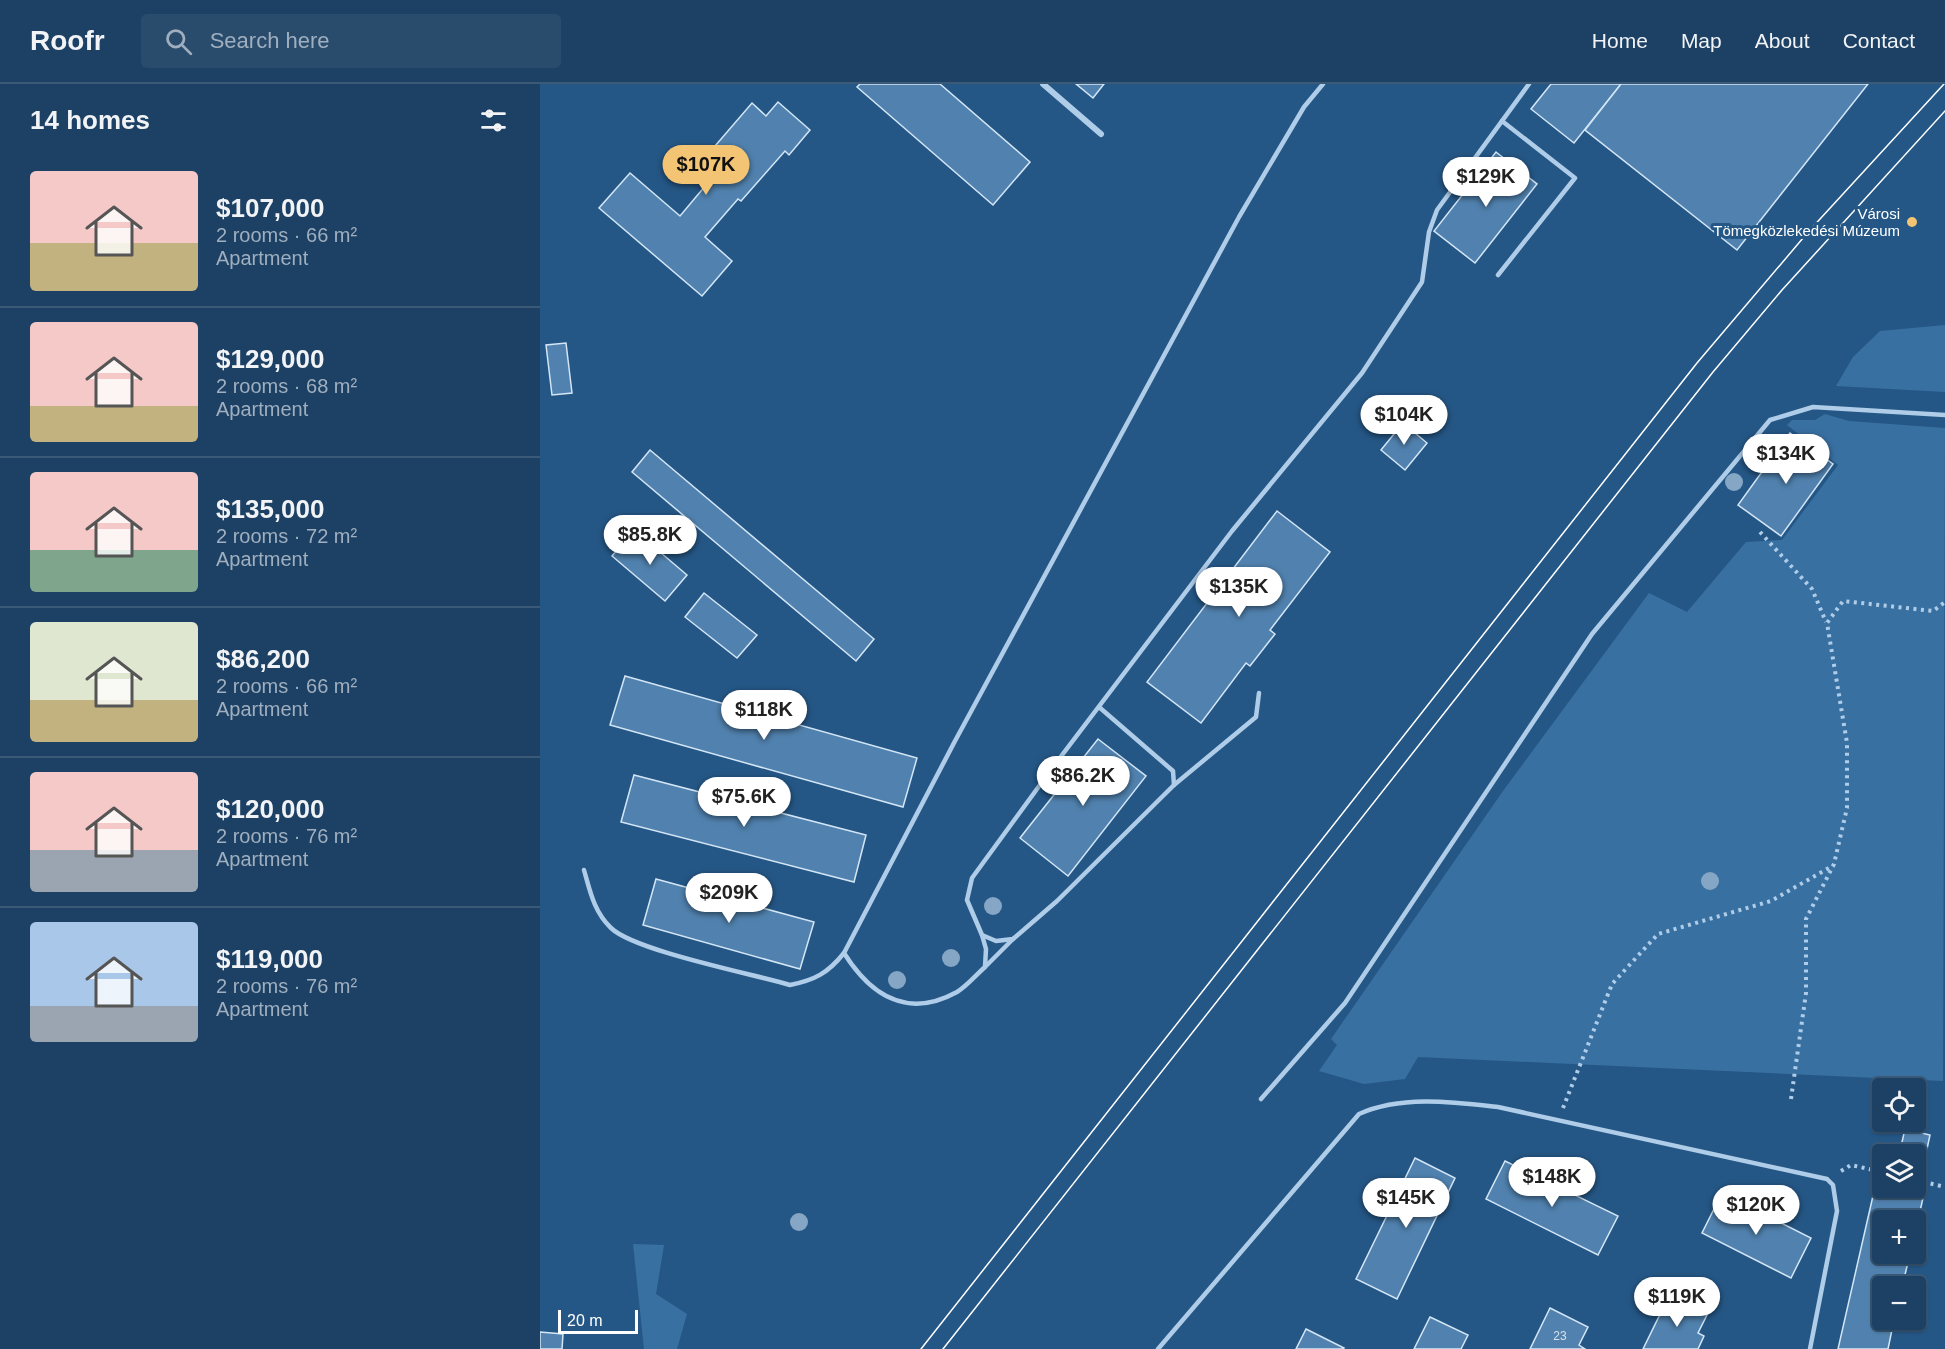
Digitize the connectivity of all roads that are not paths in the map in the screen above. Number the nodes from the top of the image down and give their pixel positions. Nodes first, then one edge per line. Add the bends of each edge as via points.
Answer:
1 (1044, 84) edge
2 (1323, 84) edge
3 (1530, 84) edge
4 (1502, 121) junction
5 (1101, 134) dead end
6 (1498, 275) dead end
7 (1945, 415) edge
8 (1259, 693) dead end
9 (1099, 707) junction
10 (1174, 785) junction
11 (584, 870) dead end
12 (982, 935) junction
13 (1013, 939) junction
14 (844, 953) junction
15 (985, 967) junction
16 (1261, 1099) dead end
17 (1158, 1349) edge
18 (1810, 1349) edge

1 - 5 street
2 - 14 lane via 1304,107 1239,217
3 - 4 lane
4 - 6 lane via 1575,177
4 - 9 lane via 1437,210 1429,232 1422,282 1362,373 1232,531
7 - 16 lane via 1813,407 1770,420 1592,634 1346,1003
8 - 10 lane via 1256,717
9 - 10 lane via 1173,771
9 - 12 lane via 972,878 967,900
10 - 13 lane
11 - 14 lane via 595,907 612,929 639,944 790,985 812,981 830,971
12 - 13 lane via 996,941
12 - 15 lane
13 - 15 lane
14 - 15 lane via 864,982 889,999 907,1003 928,1002 958,991
17 - 18 lane via 1359,1114 1378,1106 1461,1103 1498,1107 1827,1179 1833,1185 1837,1211

